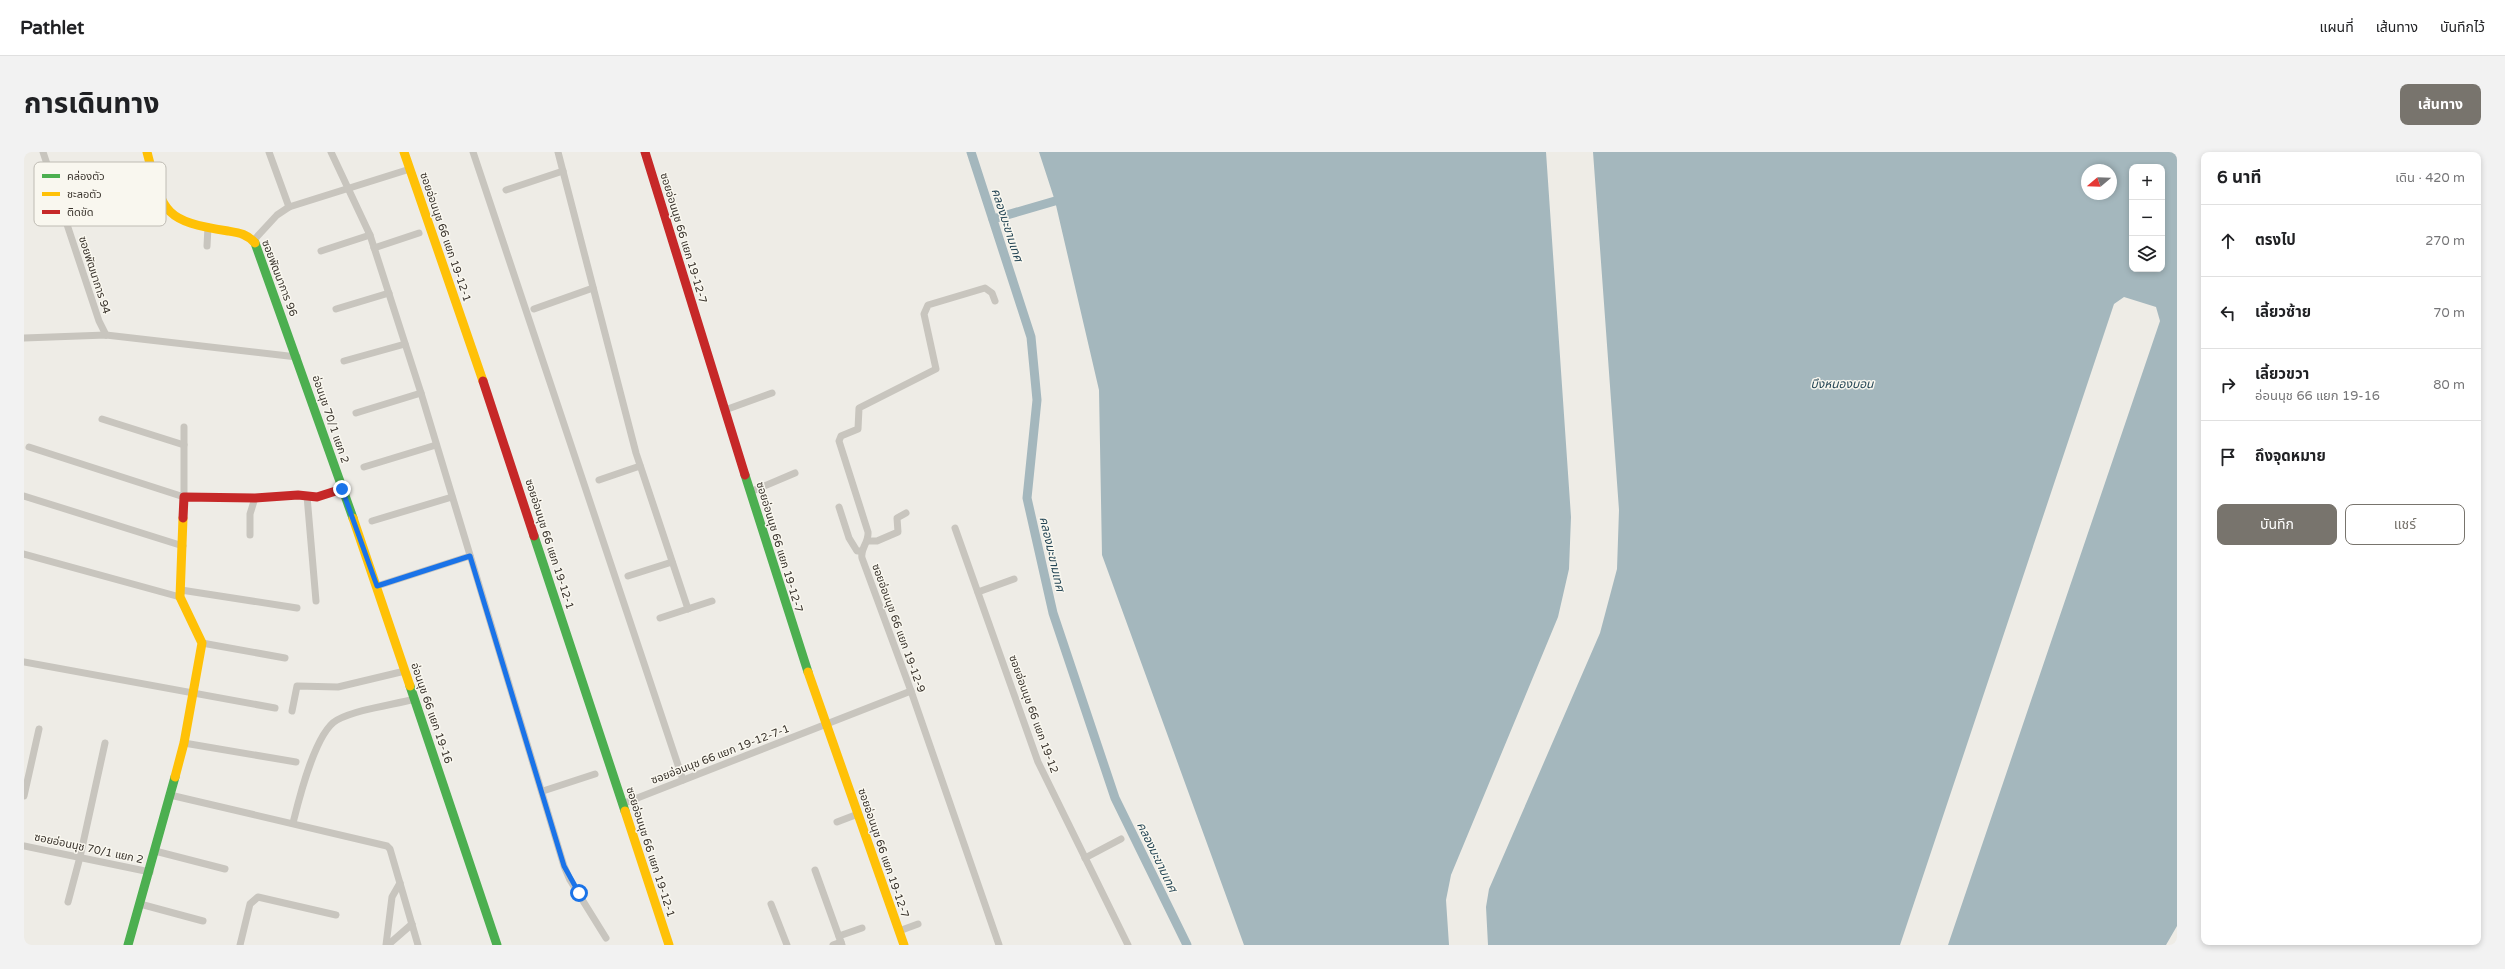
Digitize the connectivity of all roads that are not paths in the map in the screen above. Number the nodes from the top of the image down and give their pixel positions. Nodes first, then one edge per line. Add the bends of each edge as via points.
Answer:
1 (43, 152) edge
2 (147, 152) edge
3 (269, 152) edge
4 (331, 152) edge
5 (404, 152) edge
6 (473, 152) edge
7 (558, 152) edge
8 (645, 152) edge
9 (46, 162) edge
10 (151, 162) edge
11 (410, 169) junction
12 (563, 171) junction
13 (347, 187) junction
14 (506, 190) dead end
15 (166, 205) edge
16 (289, 207) junction
17 (68, 226) edge
18 (208, 226) junction
19 (420, 233) dead end
20 (370, 235) junction
21 (254, 240) junction
22 (206, 246) dead end
23 (374, 248) junction
24 (321, 251) dead end
25 (593, 288) junction
26 (388, 293) junction
27 (995, 301) dead end
28 (336, 309) dead end
29 (534, 309) dead end
30 (106, 335) junction
31 (24, 338) edge
32 (405, 344) junction
33 (297, 357) junction
34 (344, 361) dead end
35 (421, 393) junction
36 (772, 393) dead end
37 (725, 410) junction
38 (356, 413) dead end
39 (102, 419) dead end
40 (184, 427) dead end
41 (184, 444) junction
42 (436, 445) junction
43 (29, 447) dead end
44 (640, 466) junction
45 (364, 467) dead end
46 (795, 473) dead end
47 (599, 480) dead end
48 (342, 489) junction
49 (750, 492) junction
50 (24, 496) edge
51 (307, 496) junction
52 (184, 497) junction
53 (452, 497) junction
54 (255, 498) junction
55 (839, 507) dead end
56 (906, 513) dead end
57 (372, 521) dead end
58 (955, 528) dead end
59 (250, 535) dead end
60 (868, 541) junction
61 (183, 546) junction
62 (862, 551) junction
63 (24, 554) edge
64 (470, 556) junction
65 (672, 562) junction
66 (628, 576) dead end
67 (1014, 579) dead end
68 (377, 586) junction
69 (978, 592) junction
70 (180, 593) junction
71 (712, 601) dead end
72 (316, 602) dead end
73 (297, 608) dead end
74 (688, 609) junction
75 (660, 618) dead end
76 (202, 643) junction
77 (285, 658) dead end
78 (24, 662) edge
79 (405, 671) junction
80 (911, 691) junction
81 (194, 693) junction
82 (415, 699) junction
83 (275, 708) dead end
84 (292, 711) dead end
85 (826, 724) junction
86 (39, 729) dead end
87 (105, 743) dead end
88 (184, 743) junction
89 (296, 762) dead end
90 (595, 774) dead end
91 (683, 780) junction
92 (542, 791) junction
93 (170, 795) junction
94 (24, 796) edge
95 (622, 804) junction
96 (858, 814) junction
97 (837, 822) dead end
98 (293, 823) junction
99 (1121, 839) dead end
100 (24, 846) edge
101 (155, 851) junction
102 (80, 857) junction
103 (1084, 858) junction
104 (225, 869) dead end
105 (815, 870) dead end
106 (150, 872) junction
107 (400, 883) junction
108 (68, 902) dead end
109 (140, 904) junction
110 (771, 904) dead end
111 (336, 915) dead end
112 (203, 921) dead end
113 (412, 924) junction
114 (918, 924) dead end
115 (862, 928) dead end
116 (899, 931) junction
117 (606, 938) dead end
118 (841, 941) edge
119 (128, 945) edge
120 (240, 945) edge
121 (387, 945) edge
122 (418, 945) edge
123 (497, 945) edge
124 (669, 945) edge
125 (787, 945) edge
126 (833, 945) edge
127 (904, 945) edge
128 (999, 945) edge
129 (1128, 945) edge

1 - 9 street, ซอยพัฒนาการ 94
2 - 10 street, ซอยพัฒนาการ 96
3 - 16 street
4 - 13 street
5 - 11 street, ซอยอ่อนนุช 66 แยก 19-12-1
6 - 91 street
7 - 12 street
8 - 37 street, ซอยอ่อนนุช 66 แยก 19-12-7
11 - 13 street
11 - 95 street, ซอยอ่อนนุช 66 แยก 19-12-1 via 503,440
12 - 14 street
12 - 25 street
13 - 16 street
13 - 20 street
15 - 18 street, ซอยพัฒนาการ 96 via 168,211 178,220
16 - 21 street via 278,214
17 - 30 street, ซอยพัฒนาการ 94
18 - 21 street, ซอยพัฒนาการ 96
18 - 22 street
19 - 23 street
20 - 23 street
20 - 24 street
21 - 33 street, ซอยพัฒนาการ 96
23 - 26 street
25 - 29 street
25 - 44 street
26 - 28 street
26 - 32 street
27 - 60 street via 992,293 985,288 928,305 924,314 936,369 859,408 858,429 839,439 868,532
30 - 31 street
30 - 33 street
32 - 34 street
32 - 35 street
33 - 48 street, อ่อนนุช 70/1 แยก 2
35 - 38 street
35 - 42 street
36 - 37 street
37 - 49 street, ซอยอ่อนนุช 66 แยก 19-12-7
39 - 41 street
40 - 41 street
41 - 52 street
42 - 45 street
42 - 53 street
43 - 52 street
44 - 47 street
44 - 65 street
46 - 49 street
48 - 51 street via 317,498
48 - 68 street, อ่อนนุช 66 แยก 19-16
49 - 85 street, ซอยอ่อนนุช 66 แยก 19-12-7
50 - 61 street
51 - 54 street
51 - 72 street
52 - 54 street
52 - 61 street
53 - 57 street
53 - 64 street
54 - 59 street via 250,514
55 - 62 street via 852,544 857,551
56 - 60 street via 897,518 898,532 877,541
58 - 69 street, ซอยอ่อนนุช 66 แยก 19-12
60 - 62 street
61 - 70 street
62 - 80 street, ซอยอ่อนนุช 66 แยก 19-12-9 via 862,558
63 - 70 street
64 - 68 street
64 - 92 street
65 - 66 street
65 - 74 street
67 - 69 street
68 - 79 street, อ่อนนุช 66 แยก 19-16
69 - 103 street, ซอยอ่อนนุช 66 แยก 19-12 via 1038,762
70 - 73 street
70 - 76 street
71 - 74 street
74 - 75 street
76 - 77 street
76 - 81 street
78 - 81 street
79 - 82 street, อ่อนนุช 66 แยก 19-16
79 - 84 street via 338,687 297,686
80 - 85 street, ซอยอ่อนนุช 66 แยก 19-12-7-1
80 - 128 street, ซอยอ่อนนุช 66 แยก 19-12-9
81 - 83 street
81 - 88 street
82 - 98 street via 344,716 331,724 307,773
82 - 123 street, อ่อนนุช 66 แยก 19-16
85 - 91 street, ซอยอ่อนนุช 66 แยก 19-12-7-1
85 - 96 street, ซอยอ่อนนุช 66 แยก 19-12-7
86 - 94 street
87 - 102 street
88 - 89 street
88 - 93 street
90 - 92 street
91 - 95 street, ซอยอ่อนนุช 66 แยก 19-12-7-1
92 - 117 street via 570,880
93 - 98 street
93 - 101 street
95 - 124 street, ซอยอ่อนนุช 66 แยก 19-12-1
96 - 97 street
96 - 116 street, ซอยอ่อนนุช 66 แยก 19-12-7
98 - 107 street via 382,843 390,849
99 - 103 street
100 - 102 street, ซอยอ่อนนุช 70/1 แยก 2
101 - 104 street
101 - 106 street
102 - 106 street, ซอยอ่อนนุช 70/1 แยก 2
102 - 108 street
103 - 129 street, ซอยอ่อนนุช 66 แยก 19-12
105 - 118 street
106 - 109 street
107 - 113 street
107 - 121 street via 392,897
109 - 112 street
109 - 119 street
110 - 125 street
111 - 120 street via 258,897 250,904
113 - 121 street
113 - 122 street
114 - 116 street
115 - 118 street
116 - 127 street, ซอยอ่อนนุช 66 แยก 19-12-7
118 - 126 street

